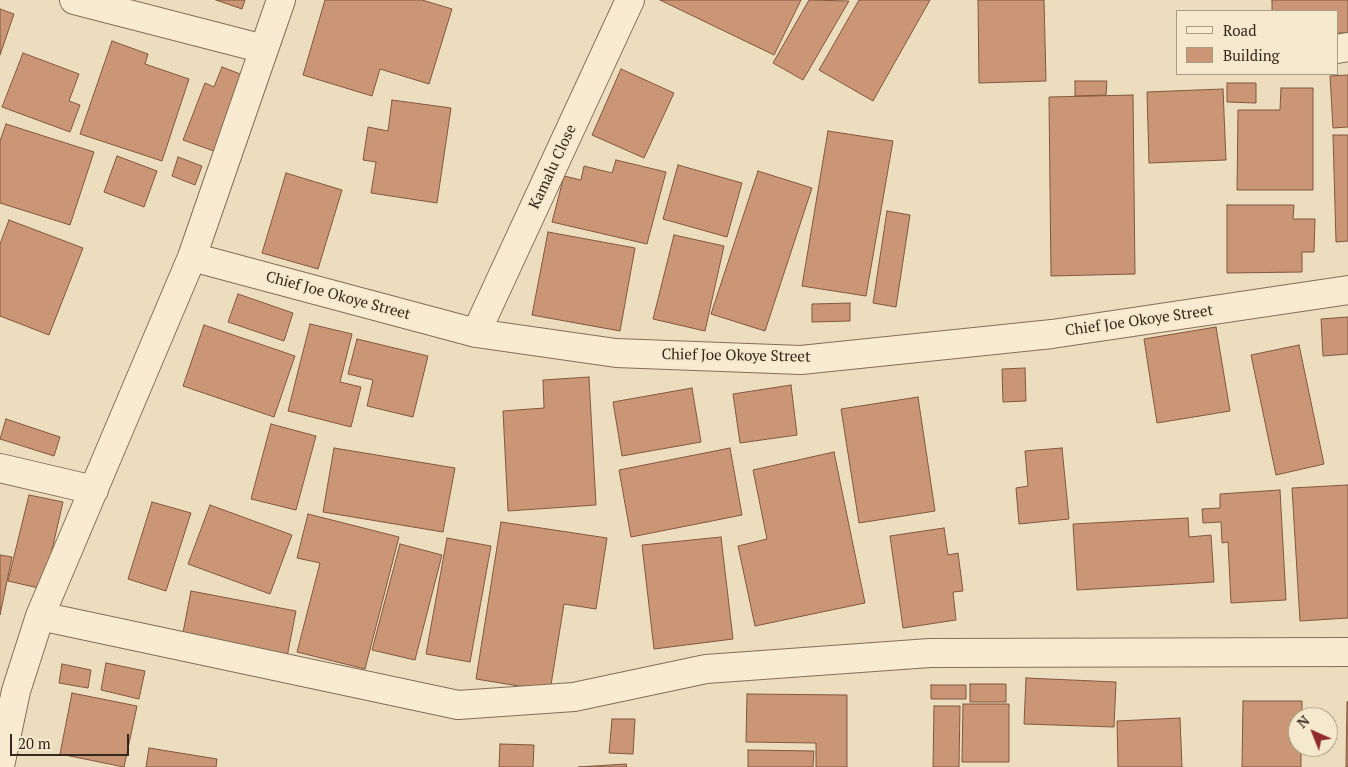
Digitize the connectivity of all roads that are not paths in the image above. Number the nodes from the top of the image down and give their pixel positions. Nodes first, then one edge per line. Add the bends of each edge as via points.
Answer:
1 (74, 0) edge
2 (281, 0) edge
3 (630, 0) edge
4 (264, 48) junction
5 (192, 256) junction
6 (1348, 290) edge
7 (476, 333) junction
8 (0, 468) edge
9 (94, 490) junction
10 (40, 616) junction
11 (1348, 652) edge
12 (8, 690) edge
13 (0, 766) edge

1 - 4 street
2 - 4 street
3 - 7 street, Kamalu Close
4 - 5 street
5 - 7 street, Chief Joe Okoye Street
5 - 9 street
6 - 7 street, Chief Joe Okoye Street via 1052,334 801,360 616,353
8 - 9 street
9 - 10 street
10 - 11 street via 458,705 574,697 706,669 930,653
10 - 12 street
12 - 13 street

